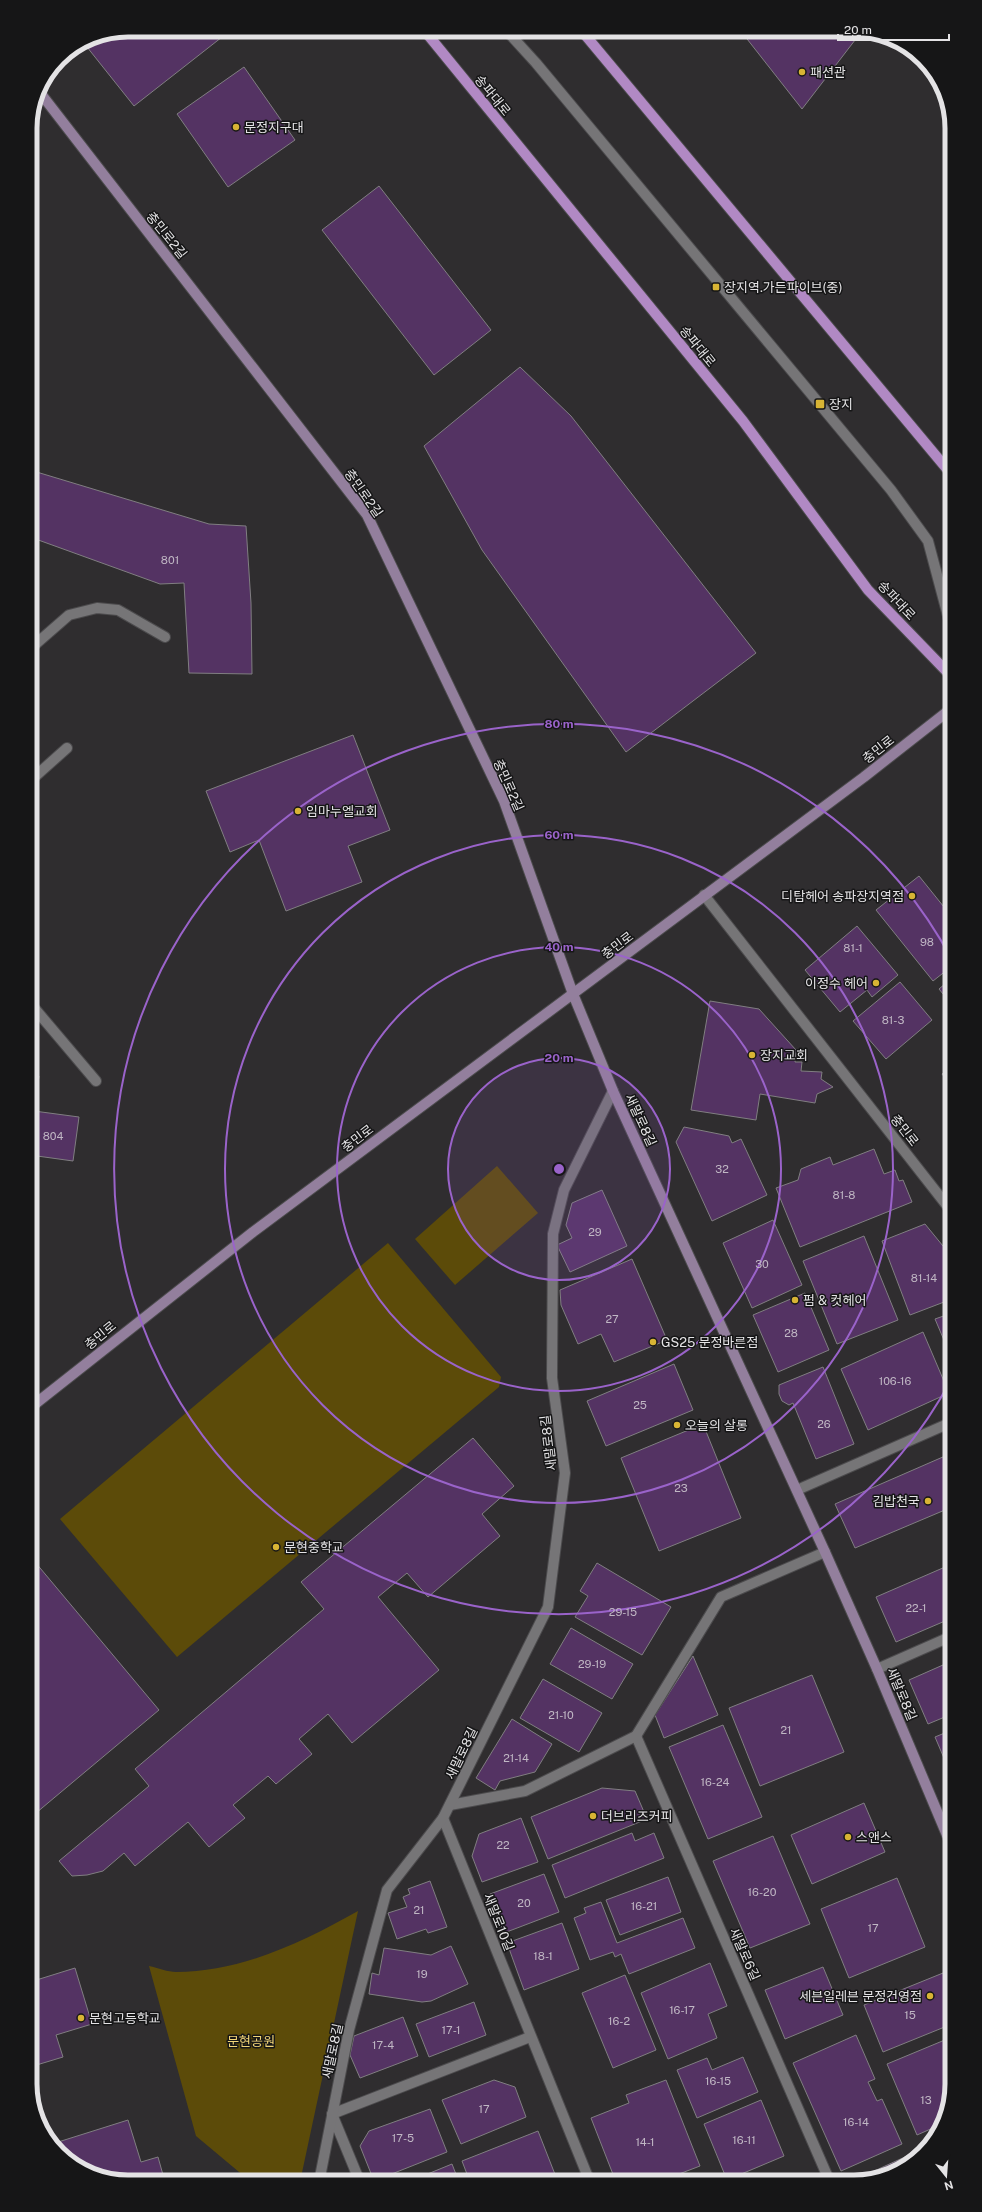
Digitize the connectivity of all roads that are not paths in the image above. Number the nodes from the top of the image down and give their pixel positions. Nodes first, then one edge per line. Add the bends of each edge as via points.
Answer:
1 (430, 37) edge
2 (512, 37) edge
3 (587, 37) edge
4 (43, 96) edge
5 (945, 467) edge
6 (945, 605) edge
7 (165, 637) dead end
8 (37, 642) edge
9 (945, 670) edge
10 (945, 713) edge
11 (66, 748) dead end
12 (37, 775) edge
13 (704, 895) junction
14 (573, 994) junction
15 (37, 1011) edge
16 (96, 1080) dead end
17 (613, 1092) junction
18 (945, 1203) edge
19 (37, 1402) edge
20 (945, 1425) edge
21 (797, 1490) junction
22 (825, 1552) junction
23 (945, 1639) edge
24 (877, 1669) junction
25 (636, 1736) junction
26 (450, 1805) junction
27 (443, 1818) junction
28 (945, 1830) edge
29 (530, 2037) junction
30 (332, 2114) junction
31 (320, 2175) edge
32 (357, 2175) edge
33 (587, 2175) edge
34 (827, 2175) edge

1 - 9 main road, 송파대로 via 743,422 868,590
2 - 6 street via 891,490 928,541
3 - 5 main road
4 - 14 street, 충민로2길 via 366,515 504,801
7 - 8 street via 118,610 97,608 69,615
10 - 13 street, 충민로 via 864,777
11 - 12 street
13 - 14 street, 충민로
13 - 18 street, 충민로
14 - 17 street, 새말로8길
14 - 19 street, 충민로 via 253,1232
15 - 16 street
17 - 21 street, 새말로8길
17 - 26 street, 새말로8길 via 564,1190 553,1234 552,1378 565,1473 548,1607
20 - 21 street
21 - 22 street, 새말로8길
22 - 24 street, 새말로8길
22 - 25 street via 721,1597
23 - 24 street
24 - 28 street, 새말로8길
25 - 26 street via 525,1791
25 - 34 street, 새말로6길
26 - 27 street, 새말로8길
27 - 29 street, 새말로10길
27 - 30 street, 새말로8길 via 387,1890 349,2030
29 - 30 street
29 - 33 street, 새말로10길
30 - 31 street, 새말로8길
30 - 32 street

